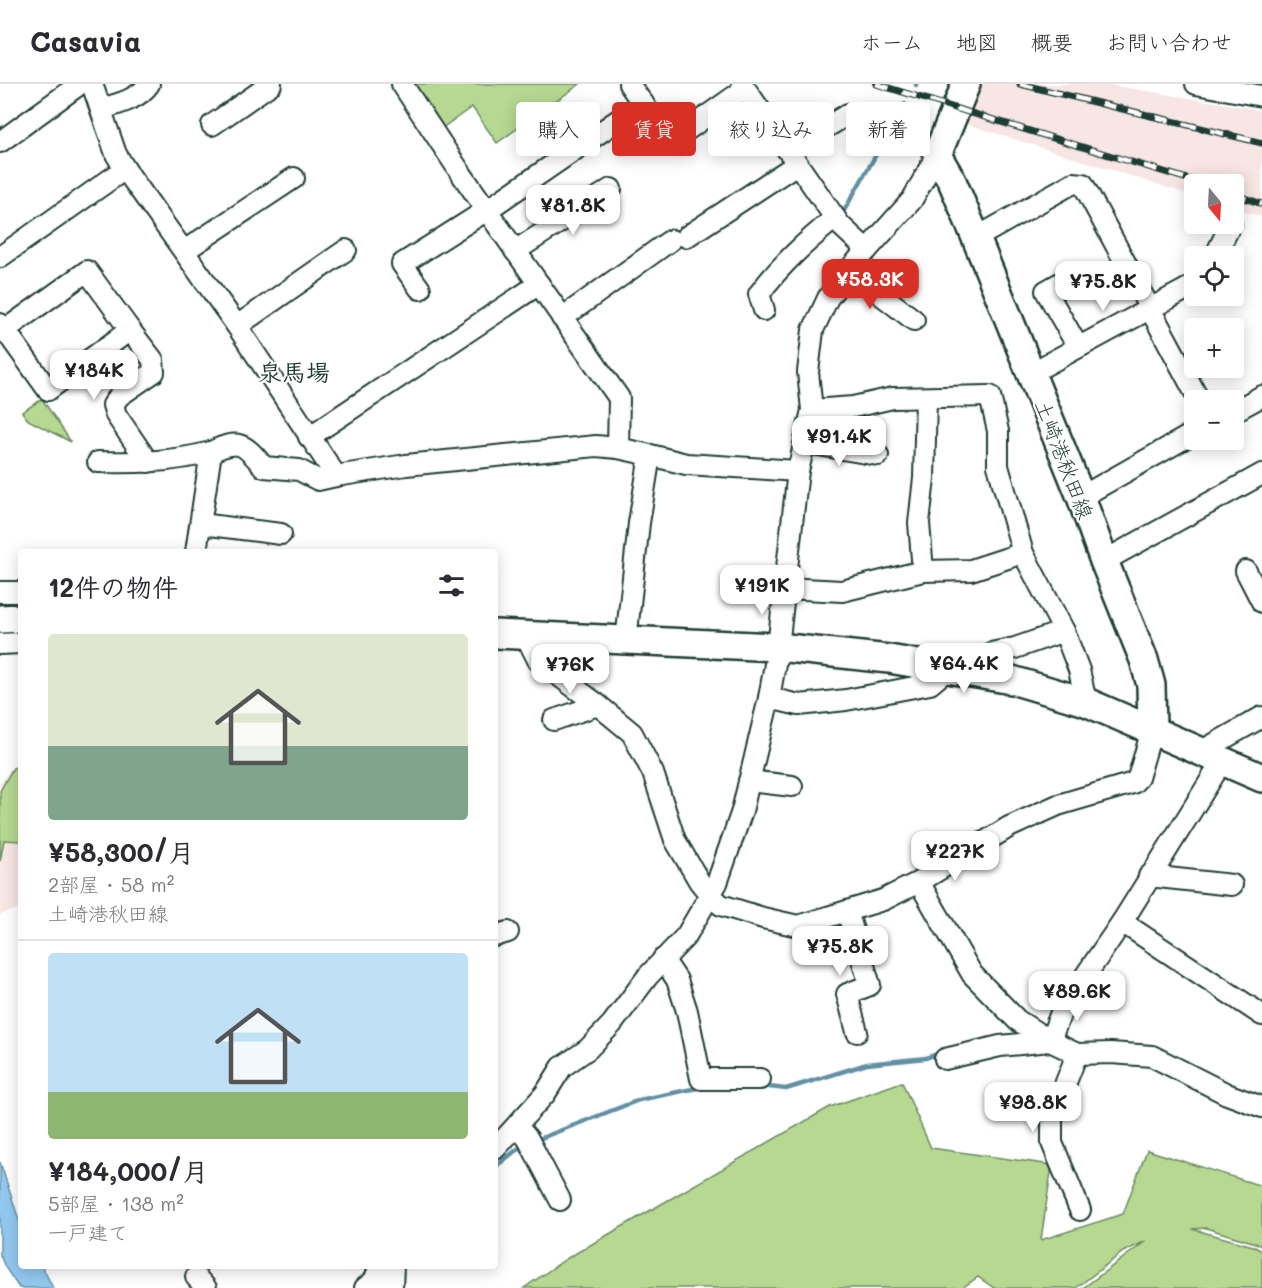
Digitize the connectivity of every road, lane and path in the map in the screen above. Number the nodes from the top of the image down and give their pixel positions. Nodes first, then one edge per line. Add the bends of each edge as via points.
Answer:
1 (80, 84) edge
2 (93, 84) edge
3 (149, 84) edge
4 (271, 84) edge
5 (402, 84) edge
6 (629, 84) edge
7 (966, 84) edge
8 (1196, 84) edge
9 (744, 86) edge
10 (1236, 88) edge
11 (1261, 94) edge
12 (642, 102) edge
13 (101, 109) junction
14 (846, 116) edge
15 (696, 122) edge
16 (612, 124) edge
17 (212, 125) dead end
18 (0, 142) edge
19 (937, 155) junction
20 (793, 157) junction
21 (125, 170) junction
22 (294, 178) dead end
23 (611, 189) dead end
24 (487, 210) junction
25 (835, 218) junction
26 (976, 238) junction
27 (346, 250) dead end
28 (867, 250) junction
29 (184, 251) junction
30 (516, 251) junction
31 (0, 257) edge
32 (849, 270) junction
33 (1076, 274) dead end
34 (538, 284) junction
35 (420, 289) dead end
36 (1184, 290) edge
37 (1148, 308) junction
38 (764, 310) dead end
39 (562, 318) junction
40 (914, 320) dead end
41 (237, 326) junction
42 (2, 327) edge
43 (130, 330) junction
44 (1078, 347) junction
45 (1031, 373) junction
46 (1193, 390) edge
47 (1262, 396) edge
48 (926, 398) junction
49 (1244, 406) edge
50 (812, 411) junction
51 (309, 437) junction
52 (1184, 439) edge
53 (806, 443) junction
54 (618, 447) junction
55 (211, 452) junction
56 (650, 455) junction
57 (878, 455) dead end
58 (98, 462) dead end
59 (148, 462) junction
60 (798, 471) junction
61 (1262, 474) edge
62 (336, 476) junction
63 (1081, 497) junction
64 (201, 524) junction
65 (281, 534) dead end
66 (197, 549) edge
67 (1023, 553) junction
68 (1104, 561) junction
69 (923, 571) junction
70 (1246, 571) dead end
71 (784, 588) junction
72 (0, 592) edge
73 (18, 592) edge
74 (1262, 602) edge
75 (18, 618) edge
76 (0, 619) edge
77 (1064, 631) junction
78 (498, 634) edge
79 (526, 636) junction
80 (626, 641) junction
81 (18, 643) edge
82 (0, 644) edge
83 (778, 647) junction
84 (959, 671) junction
85 (769, 698) junction
86 (1086, 702) junction
87 (598, 705) junction
88 (1262, 717) edge
89 (554, 720) dead end
90 (1152, 730) junction
91 (1211, 757) junction
92 (1262, 778) edge
93 (749, 781) junction
94 (792, 786) dead end
95 (1149, 876) junction
96 (919, 882) junction
97 (1232, 885) dead end
98 (711, 896) junction
99 (847, 911) junction
100 (1122, 922) junction
101 (663, 959) junction
102 (1262, 1015) edge
103 (856, 1032) dead end
104 (1050, 1041) junction
105 (1077, 1054) junction
106 (945, 1059) dead end
107 (760, 1079) dead end
108 (1262, 1107) edge
109 (526, 1137) junction
110 (498, 1148) edge
111 (560, 1200) dead end
112 (1080, 1210) dead end
113 (379, 1269) edge
114 (393, 1269) edge
115 (365, 1288) edge
116 (392, 1288) edge

1 - 18 street
2 - 13 street
3 - 13 street via 143,93
4 - 17 street
5 - 24 street
6 - 12 street
7 - 19 main road
8 - 10 street
9 - 15 street
9 - 20 street
10 - 11 street
13 - 21 street
14 - 20 street
16 - 24 street
19 - 26 main road, 土崎港秋田線
19 - 28 street via 912,200
20 - 25 street
20 - 39 street
21 - 29 street
21 - 31 street
22 - 29 street
23 - 30 street
24 - 30 street
24 - 35 street via 402,264
25 - 28 street
25 - 38 street via 772,276 759,294
26 - 37 street via 1074,183 1083,184
26 - 45 main road, 土崎港秋田線
27 - 41 street
28 - 32 street
29 - 41 street
30 - 34 street
32 - 40 street
32 - 50 street via 828,298 813,330 808,372
33 - 44 street via 1046,291
34 - 39 street
34 - 51 street
36 - 37 street
37 - 44 street
37 - 46 street
39 - 54 street via 619,398
41 - 51 street
42 - 43 street via 87,271
42 - 43 street via 48,390
43 - 59 street via 153,360 154,372 119,396 113,405
44 - 45 street
45 - 63 main road, 土崎港秋田線
47 - 49 street
48 - 50 street via 893,398
48 - 67 street via 990,396 998,431 998,466
48 - 69 street via 919,523
50 - 53 street
51 - 62 street
52 - 63 street
53 - 57 street
53 - 60 street
54 - 56 street
54 - 62 street via 406,465
55 - 59 street
55 - 62 street via 238,444 264,467 299,470 318,480
55 - 64 street
56 - 60 street via 686,464
56 - 80 street
58 - 59 street
60 - 71 street
61 - 68 street
63 - 68 main road, 土崎港秋田線
64 - 65 street
64 - 66 street
67 - 69 street via 971,570
67 - 77 street
68 - 90 main road, 土崎港秋田線 via 1152,685
69 - 71 street via 842,591
70 - 74 street
71 - 83 street
72 - 73 street
75 - 76 main road
77 - 84 street via 991,653
77 - 86 street
78 - 79 main road
79 - 80 main road
79 - 87 street via 538,660
80 - 83 main road
81 - 82 street
83 - 84 main road
83 - 85 street
84 - 85 street via 930,684 846,700 799,705
84 - 86 main road via 1012,680
85 - 93 street
86 - 90 main road
87 - 89 street
87 - 98 street via 632,733 653,773 675,840
88 - 91 street
90 - 91 main road
90 - 96 street via 1138,778 1132,783 1058,805 1010,827
91 - 92 main road
91 - 95 street
93 - 94 street
93 - 98 street via 732,845
95 - 97 street
95 - 100 street
96 - 99 street via 883,900
96 - 104 street via 972,974 1017,1020
98 - 99 street via 721,905 798,926
98 - 101 street via 686,936
99 - 103 street via 870,985 847,994
100 - 102 street
100 - 104 street via 1062,1010
101 - 107 street via 677,980 702,1079
101 - 109 street via 612,1024 588,1049 562,1067
104 - 105 street
104 - 106 street via 1000,1046
105 - 108 street via 1152,1056
105 - 112 street via 1052,1118 1052,1143
109 - 110 street
109 - 111 street
113 - 115 street via 374,1281
114 - 116 street

